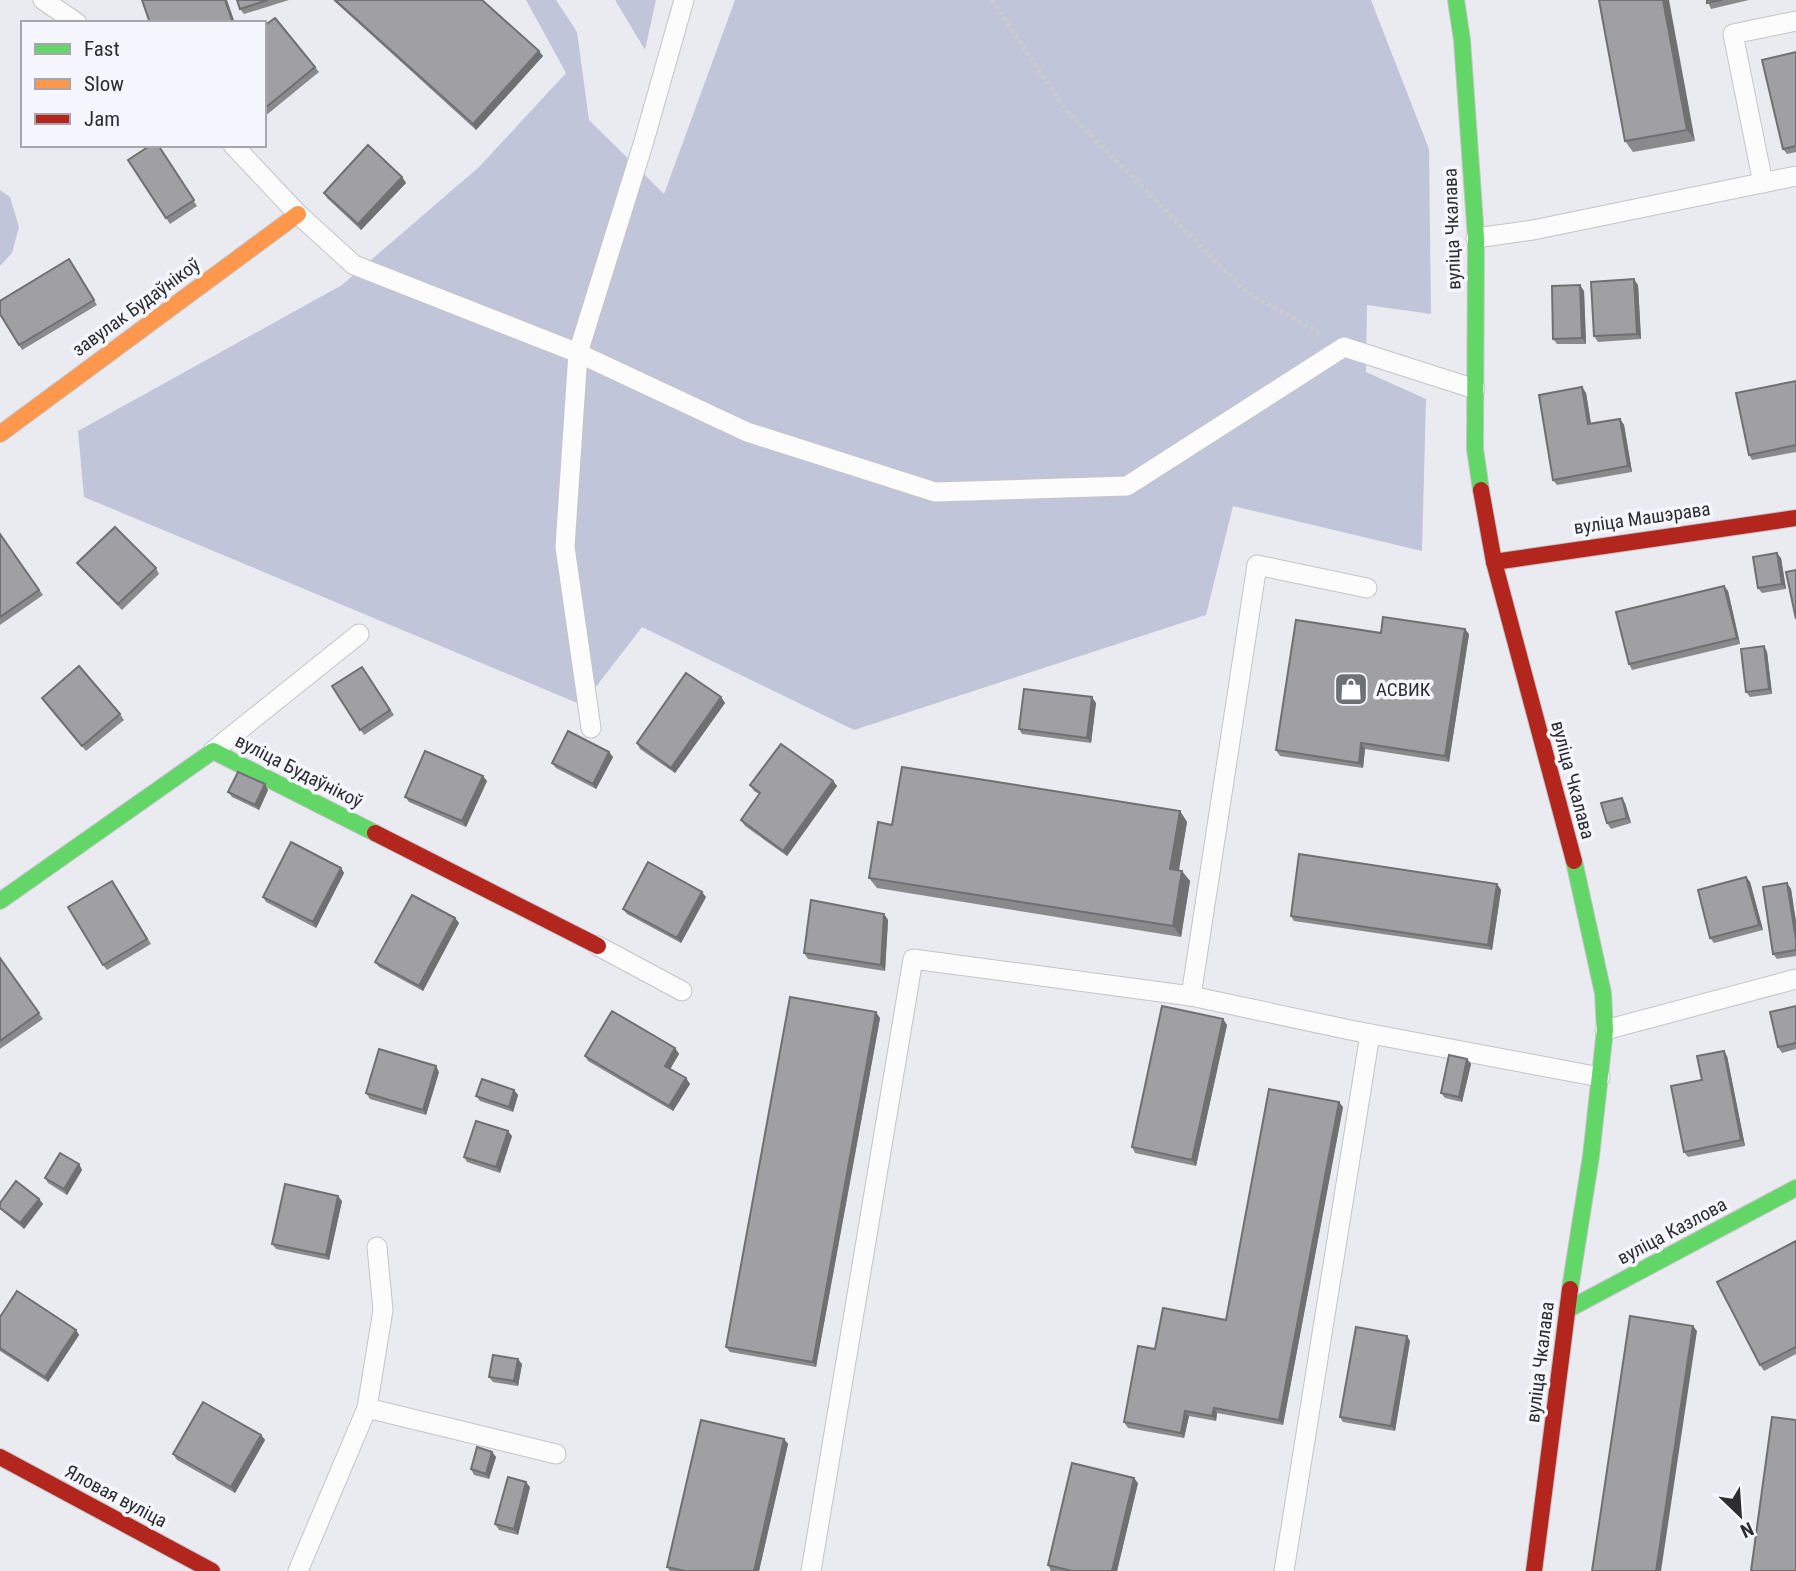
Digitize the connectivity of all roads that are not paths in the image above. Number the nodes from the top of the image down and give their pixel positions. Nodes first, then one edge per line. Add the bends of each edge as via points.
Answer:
1 (43, 0) edge
2 (684, 0) edge
3 (1455, 0) edge
4 (74, 21) edge
5 (1796, 22) edge
6 (235, 147) edge
7 (1796, 176) edge
8 (1763, 183) junction
9 (298, 214) junction
10 (1476, 238) junction
11 (578, 354) junction
12 (1475, 389) junction
13 (0, 434) edge
14 (1796, 517) edge
15 (1494, 562) junction
16 (1367, 588) dead end
17 (359, 634) dead end
18 (592, 728) dead end
19 (213, 751) junction
20 (0, 901) edge
21 (598, 946) joint
22 (1796, 979) edge
23 (682, 991) dead end
24 (1191, 996) junction
25 (1605, 1030) junction
26 (1370, 1034) junction
27 (1600, 1077) junction
28 (1796, 1188) edge
29 (377, 1247) dead end
30 (1567, 1310) junction
31 (367, 1408) junction
32 (556, 1454) dead end
33 (0, 1457) edge
34 (212, 1571) edge
35 (298, 1571) edge
36 (811, 1571) edge
37 (1284, 1571) edge
38 (1535, 1571) edge

1 - 4 lane
2 - 11 lane
3 - 10 street, вуліца Чкалава
5 - 8 lane via 1733,34
6 - 9 lane
7 - 8 lane
8 - 10 lane
9 - 11 lane via 354,265
9 - 13 street, завулак Будаўнікоў
10 - 12 street, вуліца Чкалава
11 - 12 lane via 747,432 935,492 1127,486 1344,347
11 - 18 lane via 565,547
12 - 15 street, вуліца Чкалава via 1475,449
14 - 15 street, вуліца Машэрава
15 - 25 street, вуліца Чкалава via 1578,877 1603,993
16 - 24 lane via 1257,565
17 - 19 lane
19 - 20 street, вуліца Будаўнікоў
19 - 21 street, вуліца Будаўнікоў
21 - 23 lane
22 - 25 lane
24 - 26 lane
24 - 36 lane via 912,959
25 - 27 street, вуліца Чкалава
26 - 27 lane
26 - 37 lane
27 - 30 street, вуліца Чкалава
28 - 30 street, вуліца Казлова
29 - 31 lane via 383,1310
30 - 38 street, вуліца Чкалава
31 - 32 lane
31 - 35 lane
33 - 34 street, Яловая вуліца

